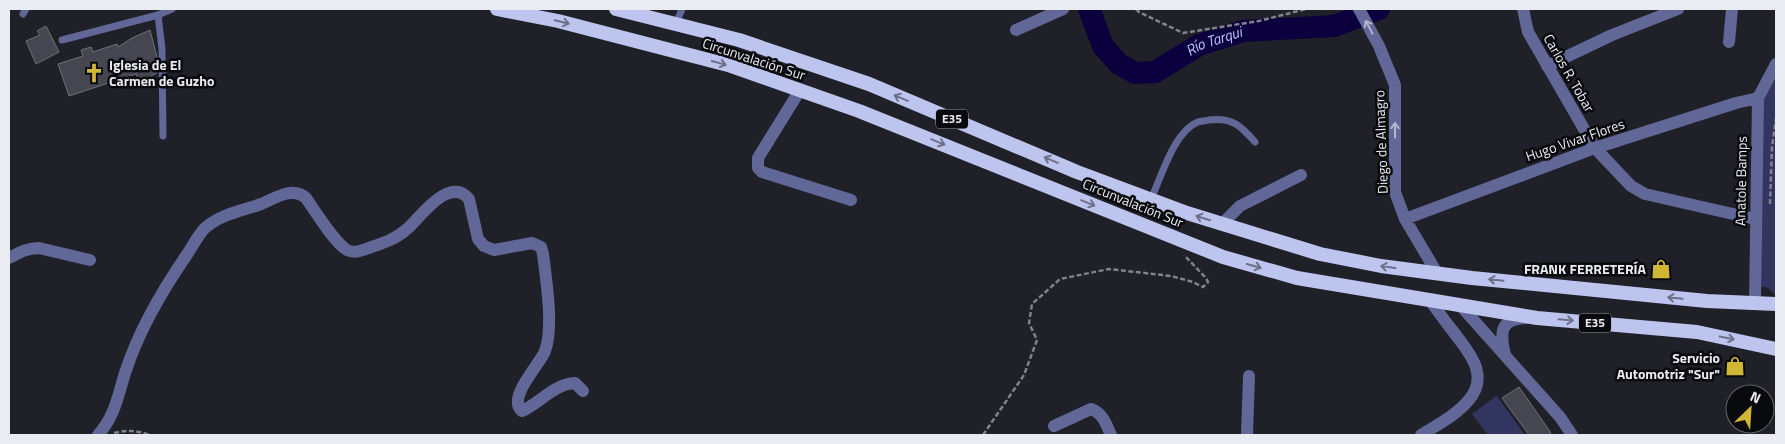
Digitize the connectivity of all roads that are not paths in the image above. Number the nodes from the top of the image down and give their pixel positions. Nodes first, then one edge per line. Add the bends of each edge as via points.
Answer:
1 (172, 9) edge
2 (497, 9) edge
3 (616, 9) edge
4 (682, 9) edge
5 (1063, 9) edge
6 (1359, 9) edge
7 (1523, 9) edge
8 (1678, 9) edge
9 (1732, 9) edge
10 (652, 13) edge
11 (158, 15) junction
12 (676, 24) junction
13 (1016, 30) dead end
14 (62, 40) dead end
15 (1730, 42) dead end
16 (1776, 64) edge
17 (1547, 66) junction
18 (800, 90) junction
19 (1758, 98) junction
20 (163, 136) dead end
21 (1255, 142) dead end
22 (1595, 148) junction
23 (1301, 175) dead end
24 (1151, 199) junction
25 (851, 200) dead end
26 (1405, 219) junction
27 (1755, 219) junction
28 (1222, 224) junction
29 (9, 258) edge
30 (90, 260) dead end
31 (1436, 273) junction
32 (1429, 299) junction
33 (1755, 304) junction
34 (1776, 304) edge
35 (1460, 305) junction
36 (1537, 318) junction
37 (1776, 349) edge
38 (1506, 357) junction
39 (1249, 376) dead end
40 (583, 391) dead end
41 (1054, 426) dead end
42 (98, 435) edge
43 (1111, 435) edge
44 (1247, 435) edge
45 (1421, 435) edge
46 (1572, 435) edge

1 - 11 lane
2 -> 18 highway, Circunvalación Sur / E35 via 558,21 728,65
3 - 10 highway, Circunvalación Sur / E35
4 - 12 lane
5 - 13 street
26 -> 6 street, Diego de Almagro via 1395,192 1395,85
7 - 17 street, Carlos R. Tobar via 1528,32
8 - 17 street via 1612,34
9 - 15 street
10 - 12 highway, Circunvalación Sur / E35
11 - 14 lane
11 - 20 lane via 162,49
24 -> 12 highway, Circunvalación Sur / E35 via 1077,172 869,84 739,40
16 - 19 street, Anatole Bamps
17 - 22 street, Carlos R. Tobar
18 - 25 street via 758,158 758,168
18 -> 32 highway, Circunvalación Sur / E35 via 1223,257 1297,278
19 - 22 street, Hugo Vivar Flores
19 - 27 street, Anatole Bamps
21 - 24 lane via 1240,125 1231,121 1197,122 1185,131 1172,151
22 - 26 street, Hugo Vivar Flores
22 - 27 street, Carlos R. Tobar via 1631,186 1645,194
23 - 28 street via 1240,206
28 -> 24 highway, Circunvalación Sur / E35
26 - 31 street, Diego de Almagro
27 - 33 street, Anatole Bamps
31 -> 28 highway, Circunvalación Sur / E35 via 1320,254
29 - 30 street via 22,251 39,248
33 -> 31 highway, Circunvalación Sur / E35
32 - 35 highway, Circunvalación Sur / E35
32 - 45 street via 1470,353 1478,371 1476,386 1468,400 1449,418
33 - 34 highway, Circunvalación Sur / E35
35 - 36 highway, Circunvalación Sur / E35
35 - 38 street
36 -> 37 highway, Circunvalación Sur / E35 via 1697,332
36 - 38 street via 1508,322 1502,334
38 - 46 street via 1560,416
39 - 44 street
40 - 42 street via 576,383 568,383 522,411 518,408 524,384 545,352 547,340 549,311 543,254 541,247 532,243 494,250 484,246 478,239 467,196 458,193 439,198 407,230 388,241 352,252 341,245 306,198 292,192 224,216 205,228 148,319 126,370 117,404
41 - 43 street via 1091,409 1104,419

